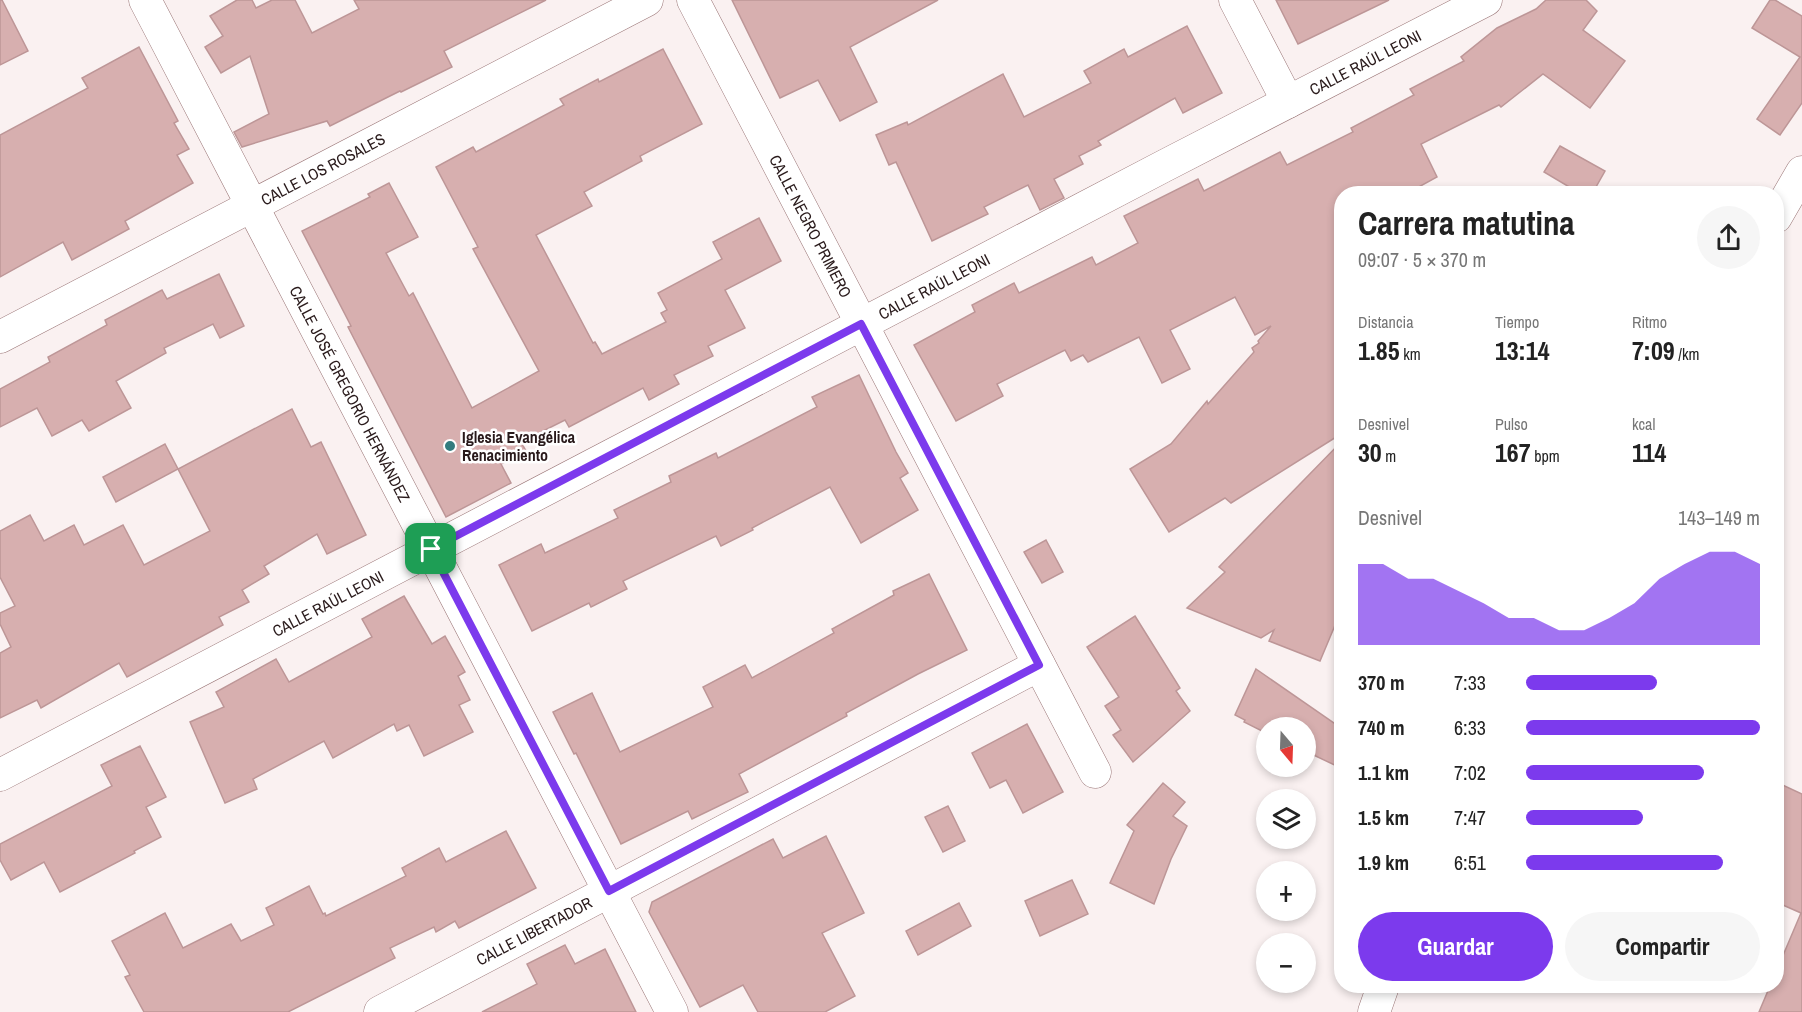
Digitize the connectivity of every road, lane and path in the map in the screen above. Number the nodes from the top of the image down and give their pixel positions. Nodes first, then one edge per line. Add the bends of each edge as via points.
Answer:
1 (145, 0) edge
2 (646, 0) edge
3 (693, 0) edge
4 (1235, 0) edge
5 (1486, 0) edge
6 (1288, 102) junction
7 (1802, 172) edge
8 (1784, 203) edge
9 (252, 206) junction
10 (861, 324) junction
11 (0, 337) edge
12 (431, 549) junction
13 (1039, 665) junction
14 (1095, 772) dead end
15 (0, 775) edge
16 (609, 891) junction
17 (1381, 993) edge
18 (380, 1012) edge
19 (672, 1012) edge
20 (1374, 1012) edge

1 - 9 street, CALLE JOSÉ GREGORIO HERNÁNDEZ
2 - 9 street, CALLE LOS ROSALES
3 - 10 street, CALLE NEGRO PRIMERO
4 - 6 street
5 - 6 street, CALLE RAÚL LEONI
6 - 10 street, CALLE RAÚL LEONI
7 - 8 street
9 - 11 street, CALLE LOS ROSALES
9 - 12 street, CALLE JOSÉ GREGORIO HERNÁNDEZ
10 - 12 street, CALLE RAÚL LEONI
10 - 13 street, CALLE NEGRO PRIMERO
12 - 15 street, CALLE RAÚL LEONI
12 - 16 street, CALLE JOSÉ GREGORIO HERNÁNDEZ
13 - 14 street, CALLE NEGRO PRIMERO
13 - 16 street, CALLE LIBERTADOR
16 - 18 street, CALLE LIBERTADOR
16 - 19 street, CALLE JOSÉ GREGORIO HERNÁNDEZ
17 - 20 street

